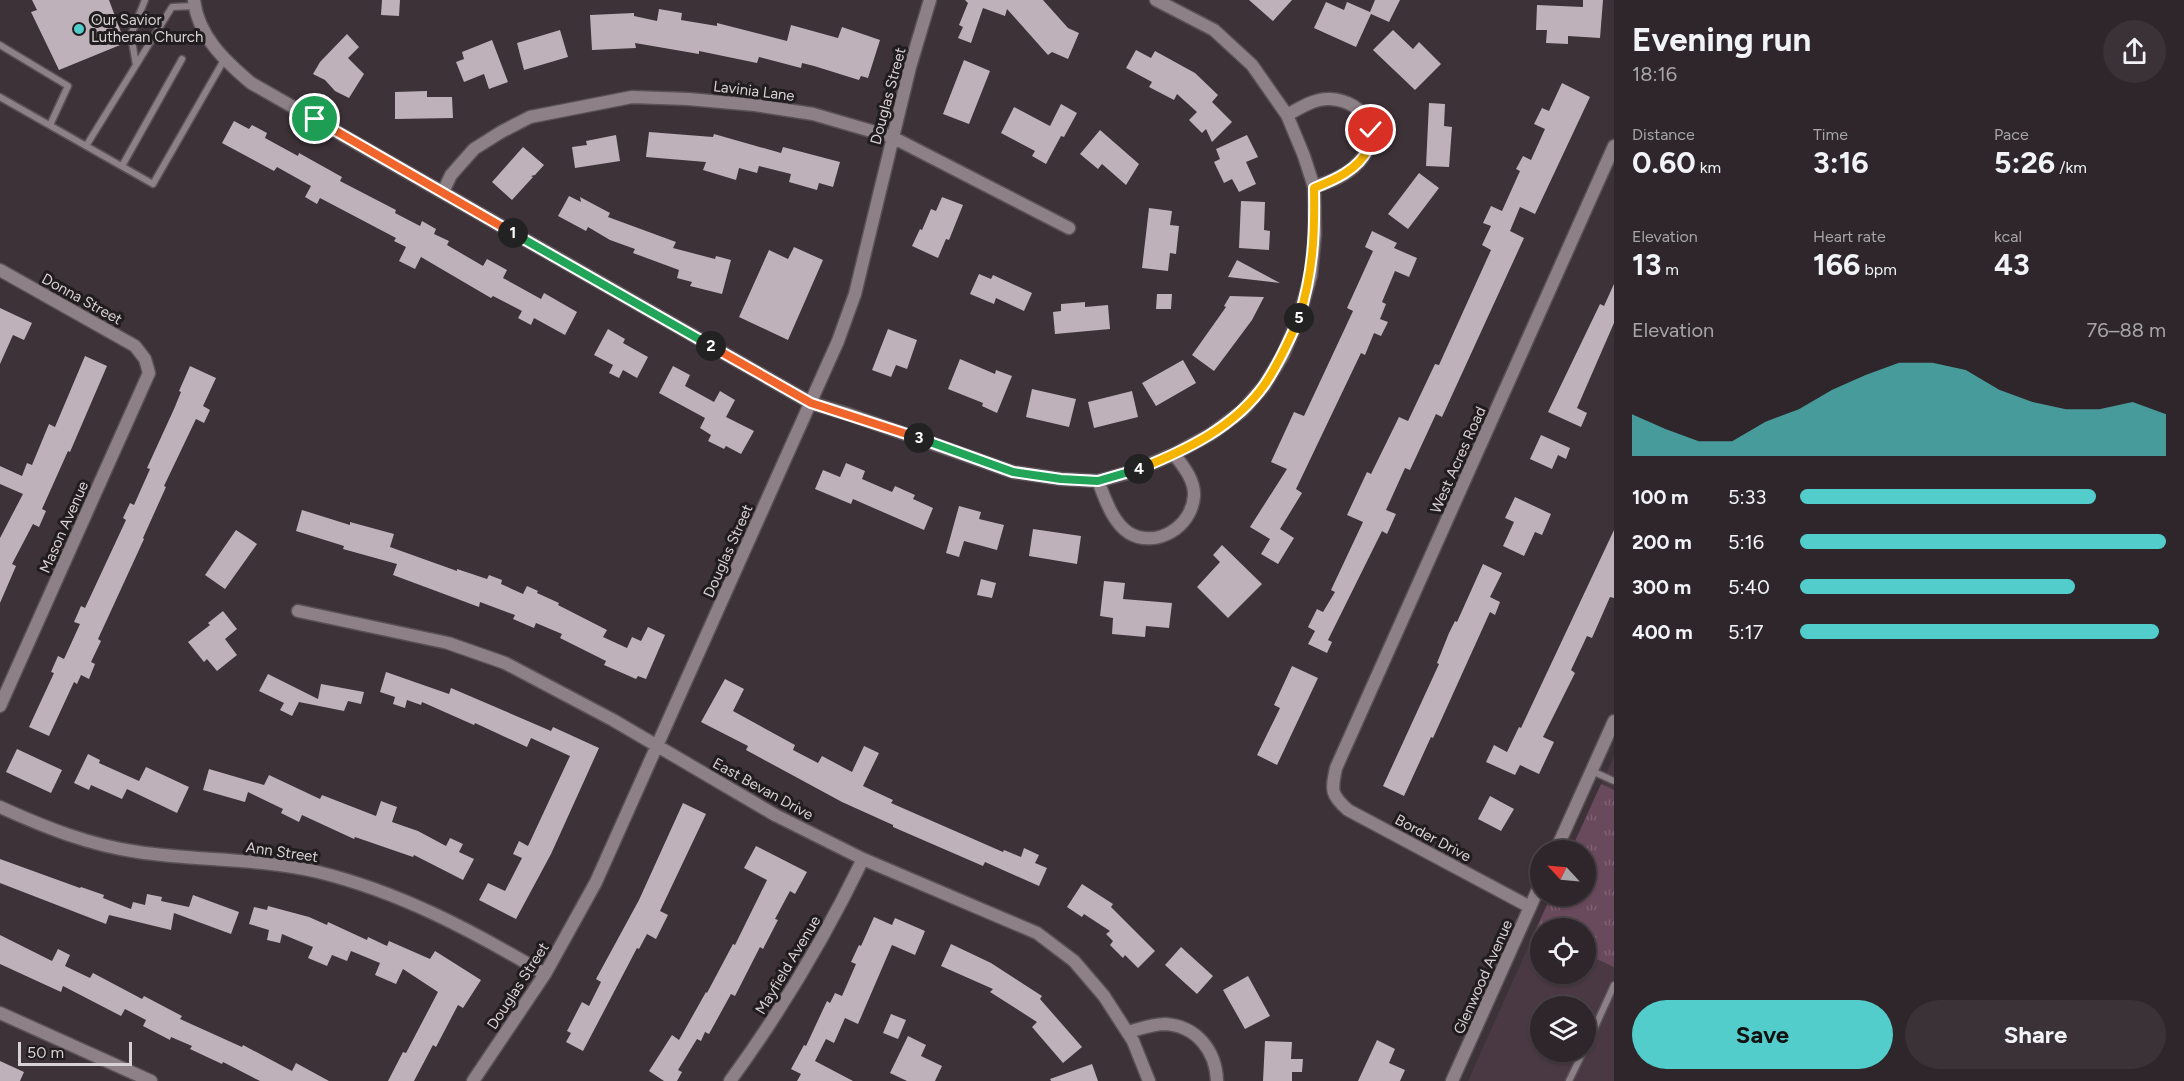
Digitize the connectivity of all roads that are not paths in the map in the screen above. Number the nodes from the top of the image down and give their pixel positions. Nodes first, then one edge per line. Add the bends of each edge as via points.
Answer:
1 (145, 0) edge
2 (930, 0) edge
3 (1156, 0) edge
4 (194, 3) edge
5 (0, 45) edge
6 (182, 59) dead end
7 (224, 60) junction
8 (136, 65) junction
9 (0, 97) edge
10 (1287, 115) junction
11 (50, 125) junction
12 (892, 137) junction
13 (86, 146) junction
14 (1614, 146) edge
15 (122, 166) junction
16 (1314, 188) junction
17 (442, 192) junction
18 (1069, 228) dead end
19 (0, 270) edge
20 (146, 359) joint
21 (811, 403) junction
22 (1174, 454) junction
23 (1098, 481) junction
24 (298, 611) dead end
25 (0, 706) edge
26 (1614, 721) edge
27 (657, 745) junction
28 (1591, 771) junction
29 (1614, 781) edge
30 (1332, 786) joint
31 (0, 807) edge
32 (1560, 840) edge
33 (862, 859) junction
34 (1530, 907) joint
35 (545, 974) junction
36 (1614, 986) edge
37 (0, 1013) edge
38 (1596, 1025) edge
39 (1128, 1032) junction
40 (1578, 1062) edge
41 (734, 1080) edge
42 (150, 1081) edge
43 (474, 1081) edge
44 (1149, 1081) edge
45 (1217, 1081) edge
46 (1452, 1081) edge
47 (1569, 1081) edge

1 - 8 lane via 130,35
2 - 12 street, Douglas Street
3 - 10 street via 1214,30 1252,65
4 - 7 street via 206,35
4 - 8 lane via 172,7
5 - 11 lane via 68,86
6 - 15 lane
7 - 15 lane via 153,184
7 - 17 street via 251,83
8 - 13 lane
9 - 11 lane
10 - 16 street
10 - 16 street via 1329,99 1363,111 1371,130 1369,147 1358,164 1335,180
11 - 13 lane
12 - 17 street, Lavinia Lane via 813,114 755,105 632,97 530,117 474,149
12 - 18 street, Lavinia Lane
12 - 21 street, Douglas Street via 855,294
13 - 15 lane
14 - 30 street, West Acres Road via 1336,768
16 - 22 street via 1311,275 1283,355 1242,411
17 - 21 street
19 - 20 street, Donna Street via 135,346
20 - 25 street, Mason Avenue via 149,373
21 - 23 street via 1013,472
21 - 27 street, Douglas Street
22 - 23 street
22 - 23 street via 1190,475 1194,495 1188,516 1173,532 1154,539 1129,532 1113,516
24 - 27 street, East Bevan Drive via 448,643 505,663
26 - 28 street
27 - 33 street, East Bevan Drive via 775,815
27 - 35 street, Douglas Street via 596,882
28 - 29 lane
28 - 32 street
30 - 34 street, Border Drive via 1335,798 1348,810
31 - 35 street, Ann Street via 91,843 139,852 316,871 377,888 437,914
33 - 39 street, East Bevan Drive via 1037,933 1074,961
33 - 41 street, Mayfield Avenue via 806,968
34 - 46 street, Glenwood Avenue
35 - 43 street, Douglas Street
36 - 38 lane
37 - 42 street
39 - 44 street, East Bevan Drive
39 - 45 street via 1165,1024 1188,1029 1210,1053
40 - 47 lane

